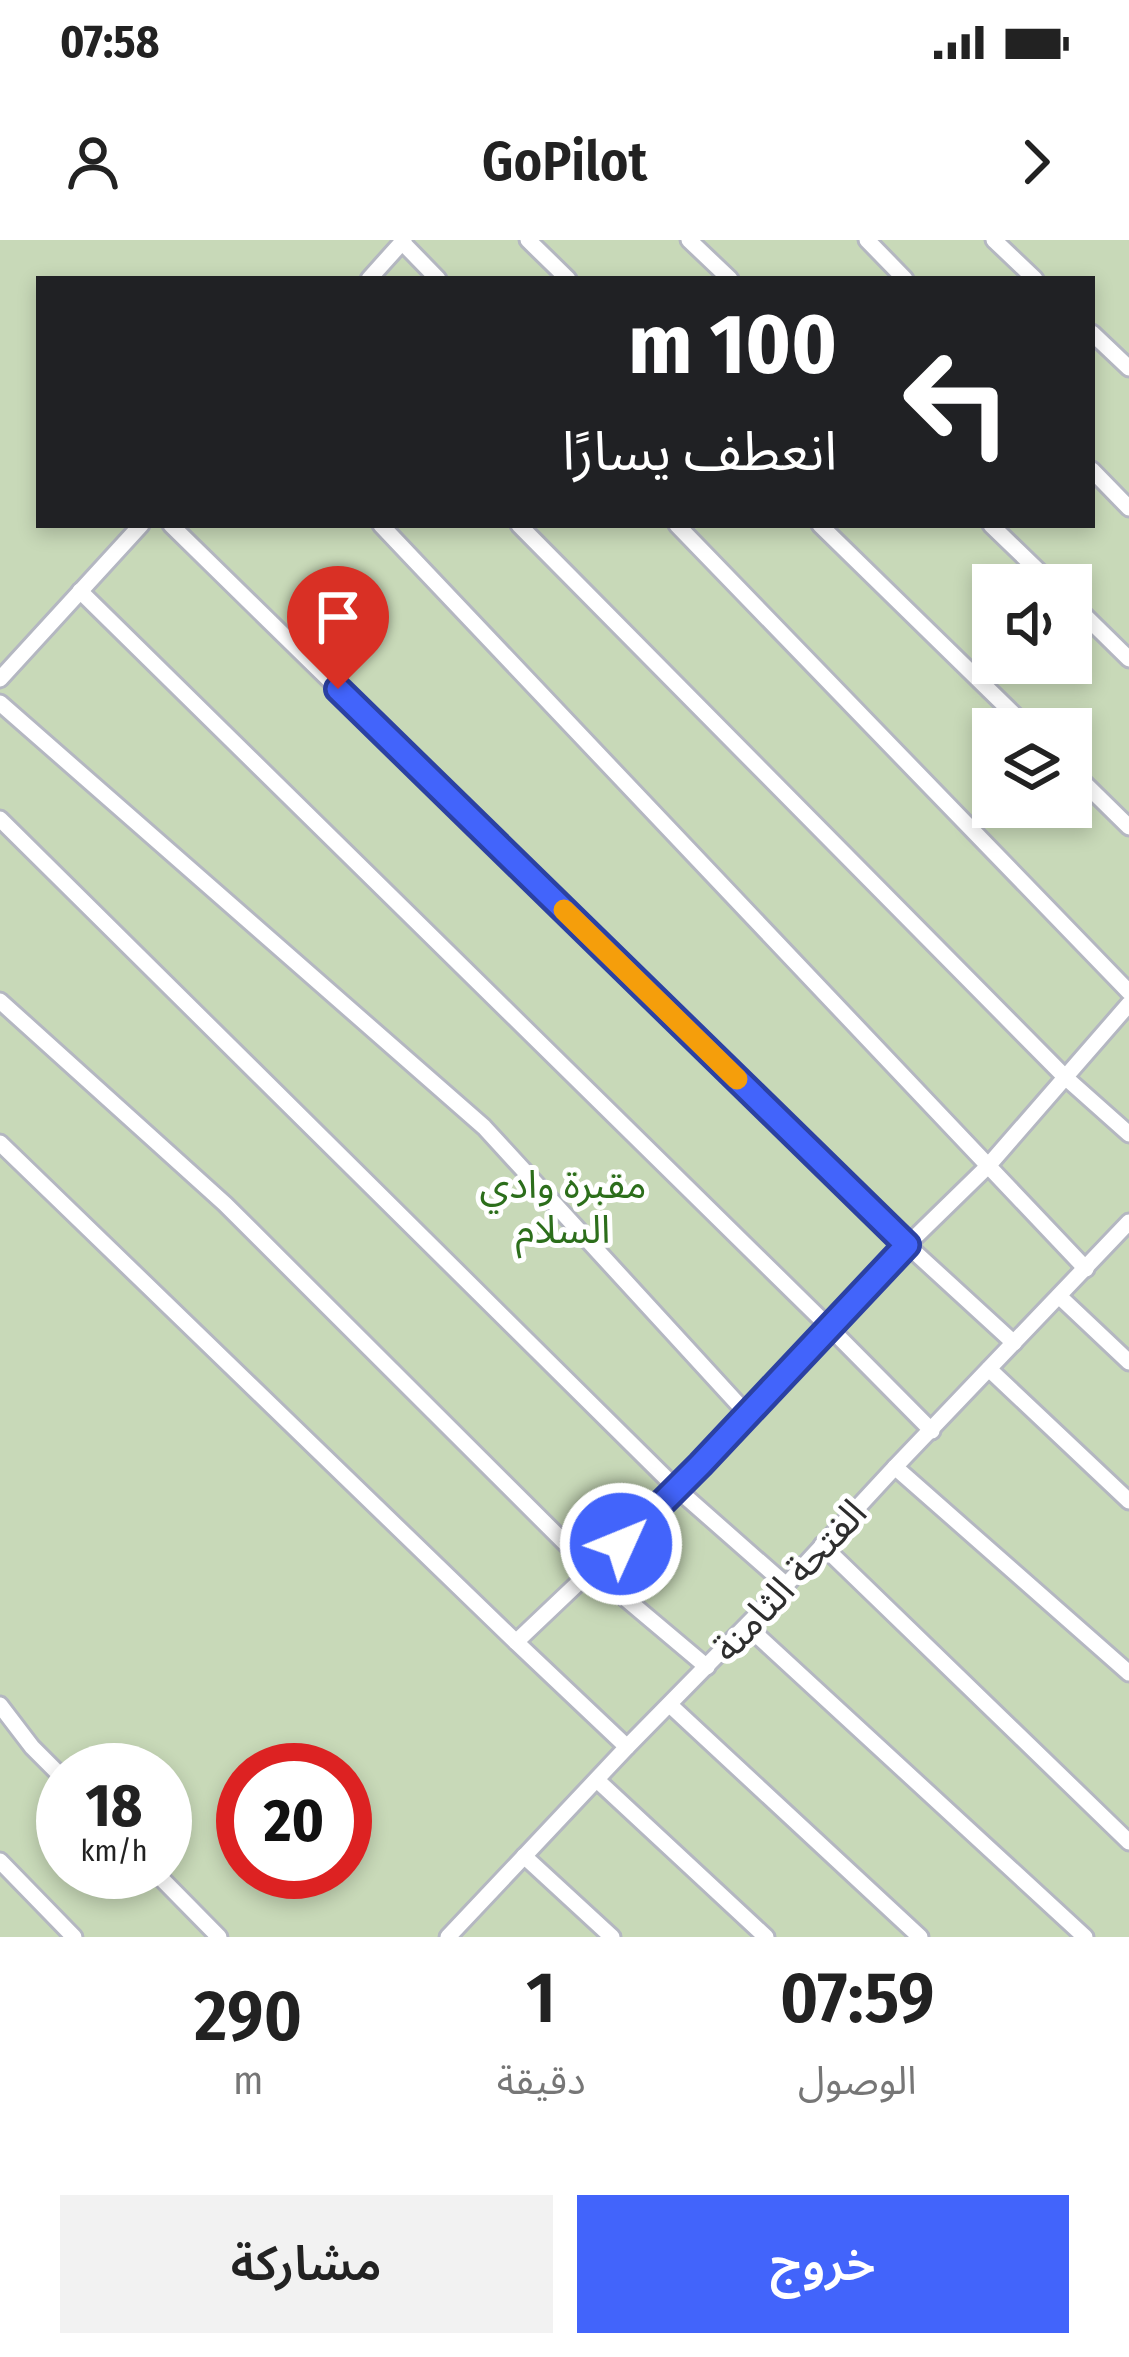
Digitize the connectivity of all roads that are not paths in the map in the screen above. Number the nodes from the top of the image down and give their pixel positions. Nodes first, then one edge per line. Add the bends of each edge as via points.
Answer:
1 (528, 240) edge
2 (689, 240) edge
3 (867, 240) edge
4 (994, 240) edge
5 (403, 241) edge
6 (372, 276) edge
7 (435, 276) edge
8 (565, 276) edge
9 (727, 276) edge
10 (902, 276) edge
11 (1032, 276) edge
12 (1095, 336) edge
13 (1129, 368) edge
14 (1095, 473) edge
15 (1129, 508) edge
16 (138, 528) edge
17 (174, 528) edge
18 (384, 528) edge
19 (522, 528) edge
20 (679, 528) edge
21 (823, 528) edge
22 (994, 528) edge
23 (1031, 564) edge
24 (80, 591) junction
25 (1092, 623) edge
26 (1129, 659) edge
27 (0, 679) edge
28 (0, 703) edge
29 (1007, 708) edge
30 (1092, 791) edge
31 (0, 819) edge
32 (1129, 827) edge
33 (1129, 992) edge
34 (0, 1001) edge
35 (1129, 1004) edge
36 (1065, 1077) junction
37 (1129, 1134) edge
38 (0, 1143) edge
39 (988, 1166) junction
40 (1129, 1222) edge
41 (907, 1245) junction
42 (1086, 1269) junction
43 (1059, 1296) junction
44 (830, 1328) junction
45 (1013, 1343) junction
46 (1129, 1362) edge
47 (989, 1369) junction
48 (748, 1415) junction
49 (932, 1431) junction
50 (895, 1467) junction
51 (677, 1490) junction
52 (1129, 1501) edge
53 (823, 1545) junction
54 (593, 1571) junction
55 (786, 1585) junction
56 (747, 1626) junction
57 (516, 1642) junction
58 (707, 1667) junction
59 (1129, 1673) edge
60 (0, 1705) edge
61 (670, 1705) junction
62 (627, 1747) junction
63 (36, 1751) edge
64 (597, 1780) junction
65 (1129, 1842) edge
66 (524, 1856) junction
67 (0, 1861) edge
68 (182, 1899) edge
69 (460, 1933) edge
70 (74, 1937) edge
71 (219, 1937) edge
72 (612, 1937) edge
73 (766, 1937) edge
74 (920, 1937) edge
75 (1085, 1937) edge

1 - 8 lane
2 - 9 lane
3 - 10 lane
4 - 11 lane
5 - 6 lane
5 - 7 lane
12 - 13 lane
14 - 15 lane
16 - 24 lane
17 - 41 lane
18 - 39 lane
19 - 36 lane
20 - 33 lane
21 - 29 lane
22 - 23 lane
24 - 27 lane
24 - 44 lane
25 - 26 lane
28 - 48 lane via 484,1127
30 - 32 lane
31 - 51 lane
34 - 54 lane via 225,1204
35 - 36 lane
36 - 37 lane
36 - 39 lane
38 - 57 lane
39 - 41 lane
39 - 42 lane
40 - 42 lane, الفتحة الثامنة
41 - 44 lane
41 - 45 lane
42 - 43 lane, الفتحة الثامنة
43 - 45 lane, الفتحة الثامنة
43 - 46 lane
44 - 48 lane
44 - 49 lane
45 - 47 lane, الفتحة الثامنة
47 - 49 lane, الفتحة الثامنة
47 - 52 lane
48 - 51 lane
49 - 50 lane, الفتحة الثامنة
50 - 53 lane, الفتحة الثامنة
50 - 59 lane
51 - 54 lane
51 - 55 lane
53 - 55 lane, الفتحة الثامنة
53 - 65 lane
54 - 57 lane
54 - 58 lane
55 - 56 lane, الفتحة الثامنة
56 - 58 lane, الفتحة الثامنة
56 - 75 lane
57 - 62 lane
58 - 61 lane, الفتحة الثامنة
60 - 63 lane
61 - 62 lane, الفتحة الثامنة
61 - 74 lane
62 - 64 lane, الفتحة الثامنة
64 - 66 lane, الفتحة الثامنة
64 - 73 lane
66 - 69 lane, الفتحة الثامنة
66 - 72 lane
67 - 70 lane
68 - 71 lane

